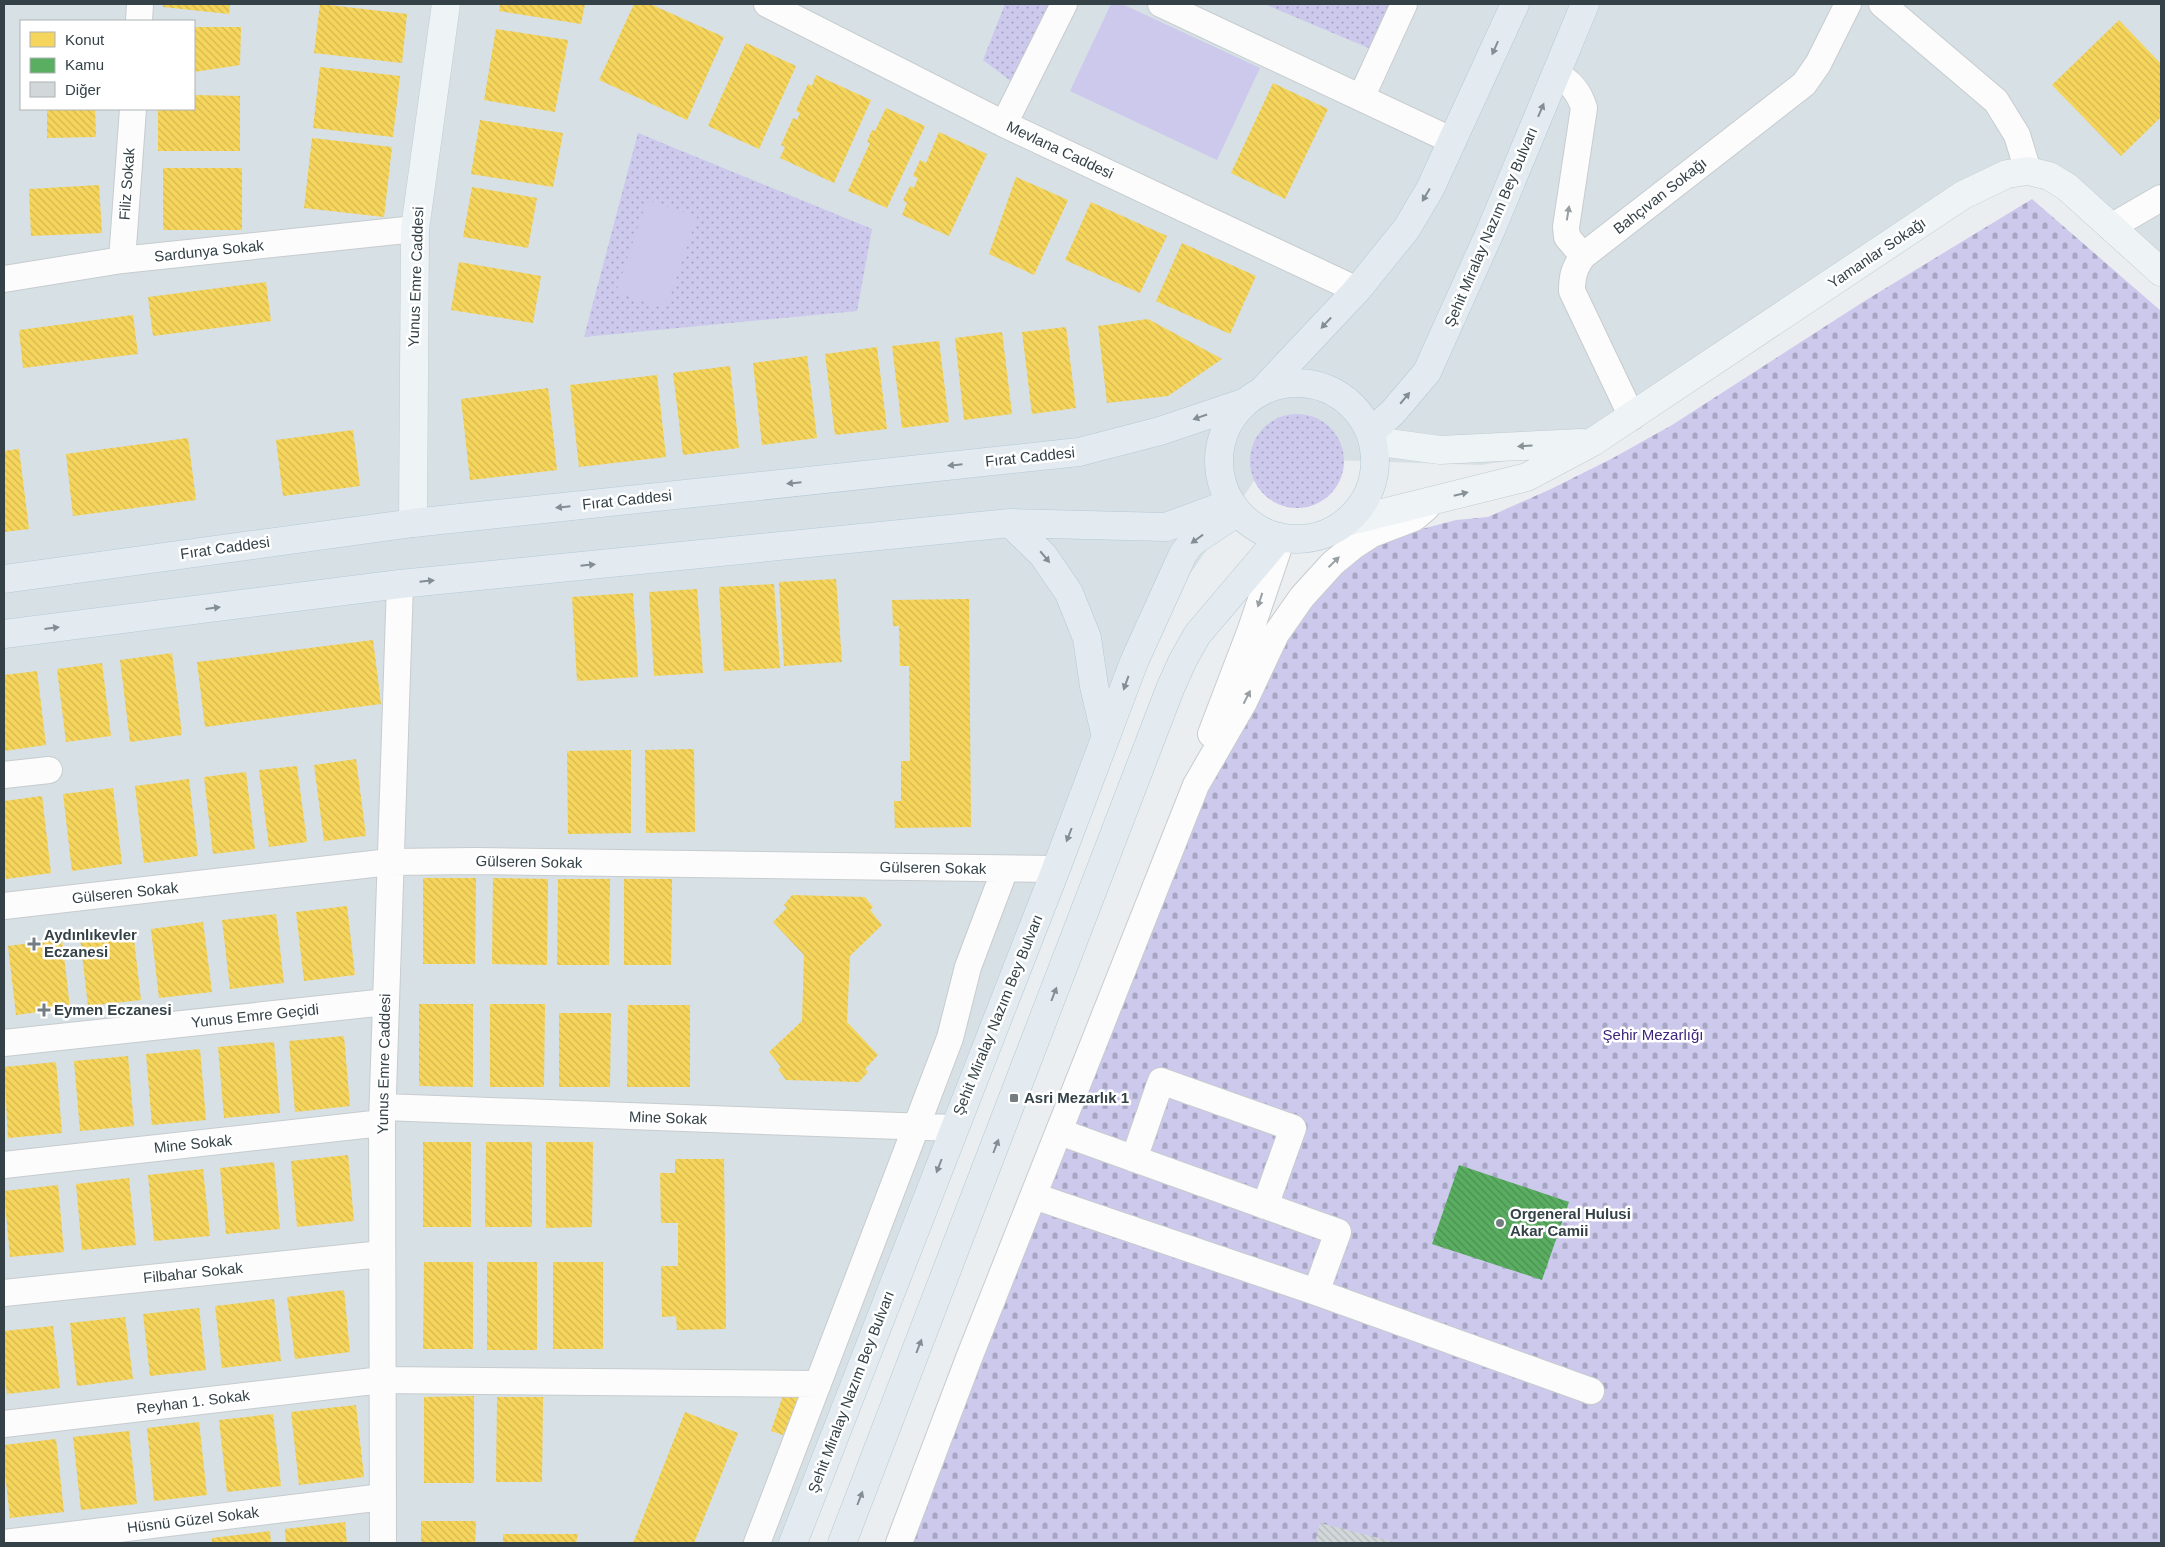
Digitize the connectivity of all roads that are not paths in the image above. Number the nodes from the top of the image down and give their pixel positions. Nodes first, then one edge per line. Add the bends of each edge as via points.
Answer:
1 (140, 4) edge
2 (446, 4) edge
3 (767, 4) edge
4 (1064, 4) edge
5 (1161, 4) edge
6 (1404, 4) edge
7 (1515, 4) edge
8 (1585, 4) edge
9 (1848, 4) edge
10 (1882, 4) edge
11 (139, 20) edge
12 (1556, 74) junction
13 (1361, 98) junction
14 (133, 110) edge
15 (1004, 124) junction
16 (1453, 141) junction
17 (2028, 171) junction
18 (2161, 198) edge
19 (2111, 227) junction
20 (414, 229) junction
21 (1583, 256) junction
22 (122, 260) junction
23 (2161, 272) edge
24 (4, 279) edge
25 (1357, 290) junction
26 (1254, 397) junction
27 (1632, 416) junction
28 (1372, 437) junction
29 (1591, 443) junction
30 (1435, 500) junction
31 (1234, 508) junction
32 (1346, 522) junction
33 (413, 523) junction
34 (1010, 523) junction
35 (1281, 538) junction
36 (4, 579) edge
37 (400, 584) junction
38 (4, 634) edge
39 (1106, 737) junction
40 (49, 770) dead end
41 (4, 775) edge
42 (1196, 785) junction
43 (390, 862) junction
44 (1005, 869) junction
45 (1056, 870) junction
46 (4, 906) edge
47 (386, 1002) junction
48 (4, 1043) edge
49 (383, 1115) junction
50 (917, 1127) junction
51 (954, 1128) junction
52 (1060, 1132) junction
53 (1134, 1158) junction
54 (4, 1165) edge
55 (1034, 1196) junction
56 (1265, 1206) junction
57 (382, 1254) junction
58 (1316, 1292) junction
59 (4, 1293) edge
60 (382, 1380) junction
61 (818, 1384) junction
62 (1592, 1391) dead end
63 (4, 1424) edge
64 (383, 1497) junction
65 (4, 1543) edge
66 (383, 1543) edge
67 (757, 1543) edge
68 (793, 1543) edge
69 (842, 1543) edge
70 (899, 1543) edge

1 - 11 street
2 - 20 street, Yunus Emre Caddesi
3 - 15 street, Mevlana Caddesi
4 - 15 street
5 - 13 street
6 - 13 street
7 -> 16 main road
8 - 12 main road, Şehit Miralay Nazım Bey Bulvarı
9 - 21 street, Bahçıvan Sokağı via 1818,64 1804,84
10 - 17 street via 1996,101 2017,135
21 -> 12 street via 1567,236 1566,227 1584,108 1573,85
28 -> 12 main road, Şehit Miralay Nazım Bey Bulvarı via 1427,372
13 - 16 street
14 - 22 street, Filiz Sokak
15 - 25 street, Mevlana Caddesi
16 -> 25 main road via 1430,189 1406,228
17 - 19 street, Yamanlar Sokağı via 2049,176 2067,187
17 - 27 street, Yamanlar Sokağı via 2007,174 1962,195
18 - 19 street
19 - 23 street, Yamanlar Sokağı
20 - 22 street, Sardunya Sokak
20 - 33 street, Yunus Emre Caddesi
21 - 27 street, Bahçıvan Sokağı via 1572,278 1572,292
22 - 24 street, Sardunya Sokak
25 -> 26 main road
26 - 28 main road via 1280,385 1300,382 1330,390 1354,407
26 - 31 main road via 1230,421 1221,444 1222,481
26 -> 33 main road, Fırat Caddesi via 1160,431 1079,452
27 - 29 street, Yamanlar Sokağı
29 -> 28 street via 1440,450
28 - 32 main road via 1376,459 1371,486 1364,502
30 -> 29 street, Yamanlar Sokağı via 1527,477
30 - 32 street, Yamanlar Sokağı
42 -> 30 street via 1244,702 1276,634 1302,597 1333,563 1355,545 1372,534 1414,518
31 - 34 main road via 1166,527
31 - 35 main road via 1261,530
31 -> 39 main road, Şehit Miralay Nazım Bey Bulvarı via 1191,543 1183,554 1134,662
32 - 35 main road via 1319,536
33 - 36 main road, Fırat Caddesi
37 -> 34 main road
34 -> 39 main road via 1043,555 1070,593 1087,638
35 -> 42 street via 1250,632 1197,770
69 -> 35 main road via 1170,689 1197,634
38 -> 37 main road
37 - 43 street, Yunus Emre Caddesi
39 -> 45 main road, Şehit Miralay Nazım Bey Bulvarı
40 - 41 street
42 - 52 street
43 - 44 street, Gülseren Sokak
43 - 46 street, Gülseren Sokak
43 - 47 street, Yunus Emre Caddesi
44 - 45 street, Gülseren Sokak
44 - 50 street via 968,967 950,1038
45 - 51 main road, Şehit Miralay Nazım Bey Bulvarı
47 - 48 street, Yunus Emre Geçidi
47 - 49 street, Yunus Emre Caddesi
49 - 50 street, Mine Sokak
49 - 54 street, Mine Sokak
49 - 57 street, Yunus Emre Caddesi
50 - 51 street, Mine Sokak
50 - 61 street
51 -> 68 main road, Şehit Miralay Nazım Bey Bulvarı
52 - 53 street
52 - 55 street
53 - 56 street
53 - 56 street via 1161,1081 1293,1128
55 - 58 street
55 - 70 street
56 - 58 street via 1338,1232
57 - 59 street, Filbahar Sokak
57 - 60 street, Yunus Emre Caddesi
58 - 62 street
60 - 61 street, Reyhan 1. Sokak
60 - 63 street, Reyhan 1. Sokak
60 - 64 street, Yunus Emre Caddesi
61 - 67 street
64 - 65 street, Hüsnü Güzel Sokak
64 - 66 street, Yunus Emre Caddesi

